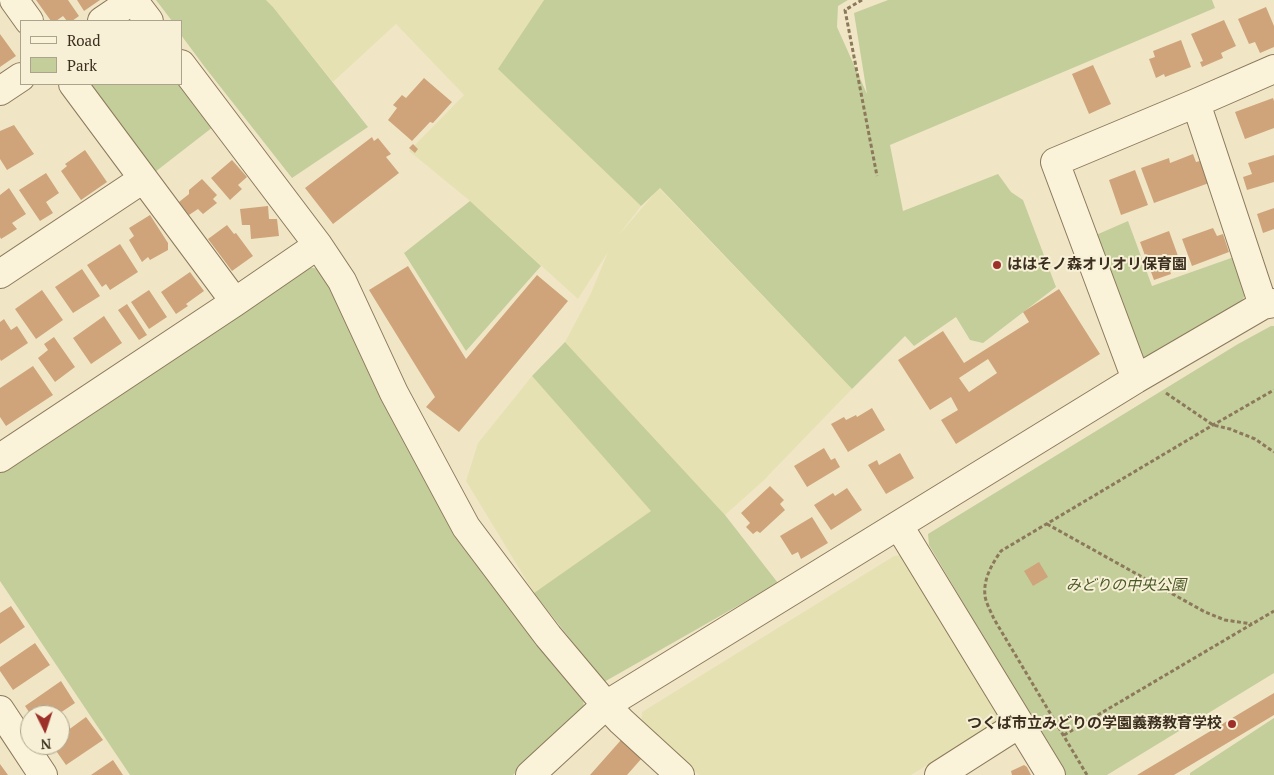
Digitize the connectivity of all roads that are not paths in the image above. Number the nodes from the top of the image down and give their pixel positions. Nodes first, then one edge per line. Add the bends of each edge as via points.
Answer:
1 (14, 0) edge
2 (133, 0) edge
3 (28, 20) edge
4 (103, 20) edge
5 (148, 20) edge
6 (182, 65) edge
7 (1274, 69) edge
8 (20, 78) edge
9 (74, 85) edge
10 (0, 91) edge
11 (1196, 103) junction
12 (143, 179) junction
13 (318, 245) junction
14 (0, 274) edge
15 (235, 302) junction
16 (1269, 304) edge
17 (1136, 379) junction
18 (0, 458) edge
19 (899, 526) junction
20 (606, 705) junction
21 (0, 710) edge
22 (1019, 724) junction
23 (43, 775) edge
24 (530, 775) edge
25 (680, 775) edge
26 (939, 775) edge
27 (1051, 775) edge

1 - 3 street
2 - 4 street
2 - 5 street
6 - 13 street
7 - 11 street
8 - 10 street
9 - 12 street
11 - 16 street
11 - 17 street via 1055,162
12 - 14 street
12 - 15 street
13 - 15 street
13 - 20 street via 342,281 394,393 466,527 548,636
15 - 18 street
16 - 17 street
17 - 19 street
19 - 20 street
19 - 22 street
20 - 24 street
20 - 25 street
21 - 23 street
22 - 26 street
22 - 27 street

